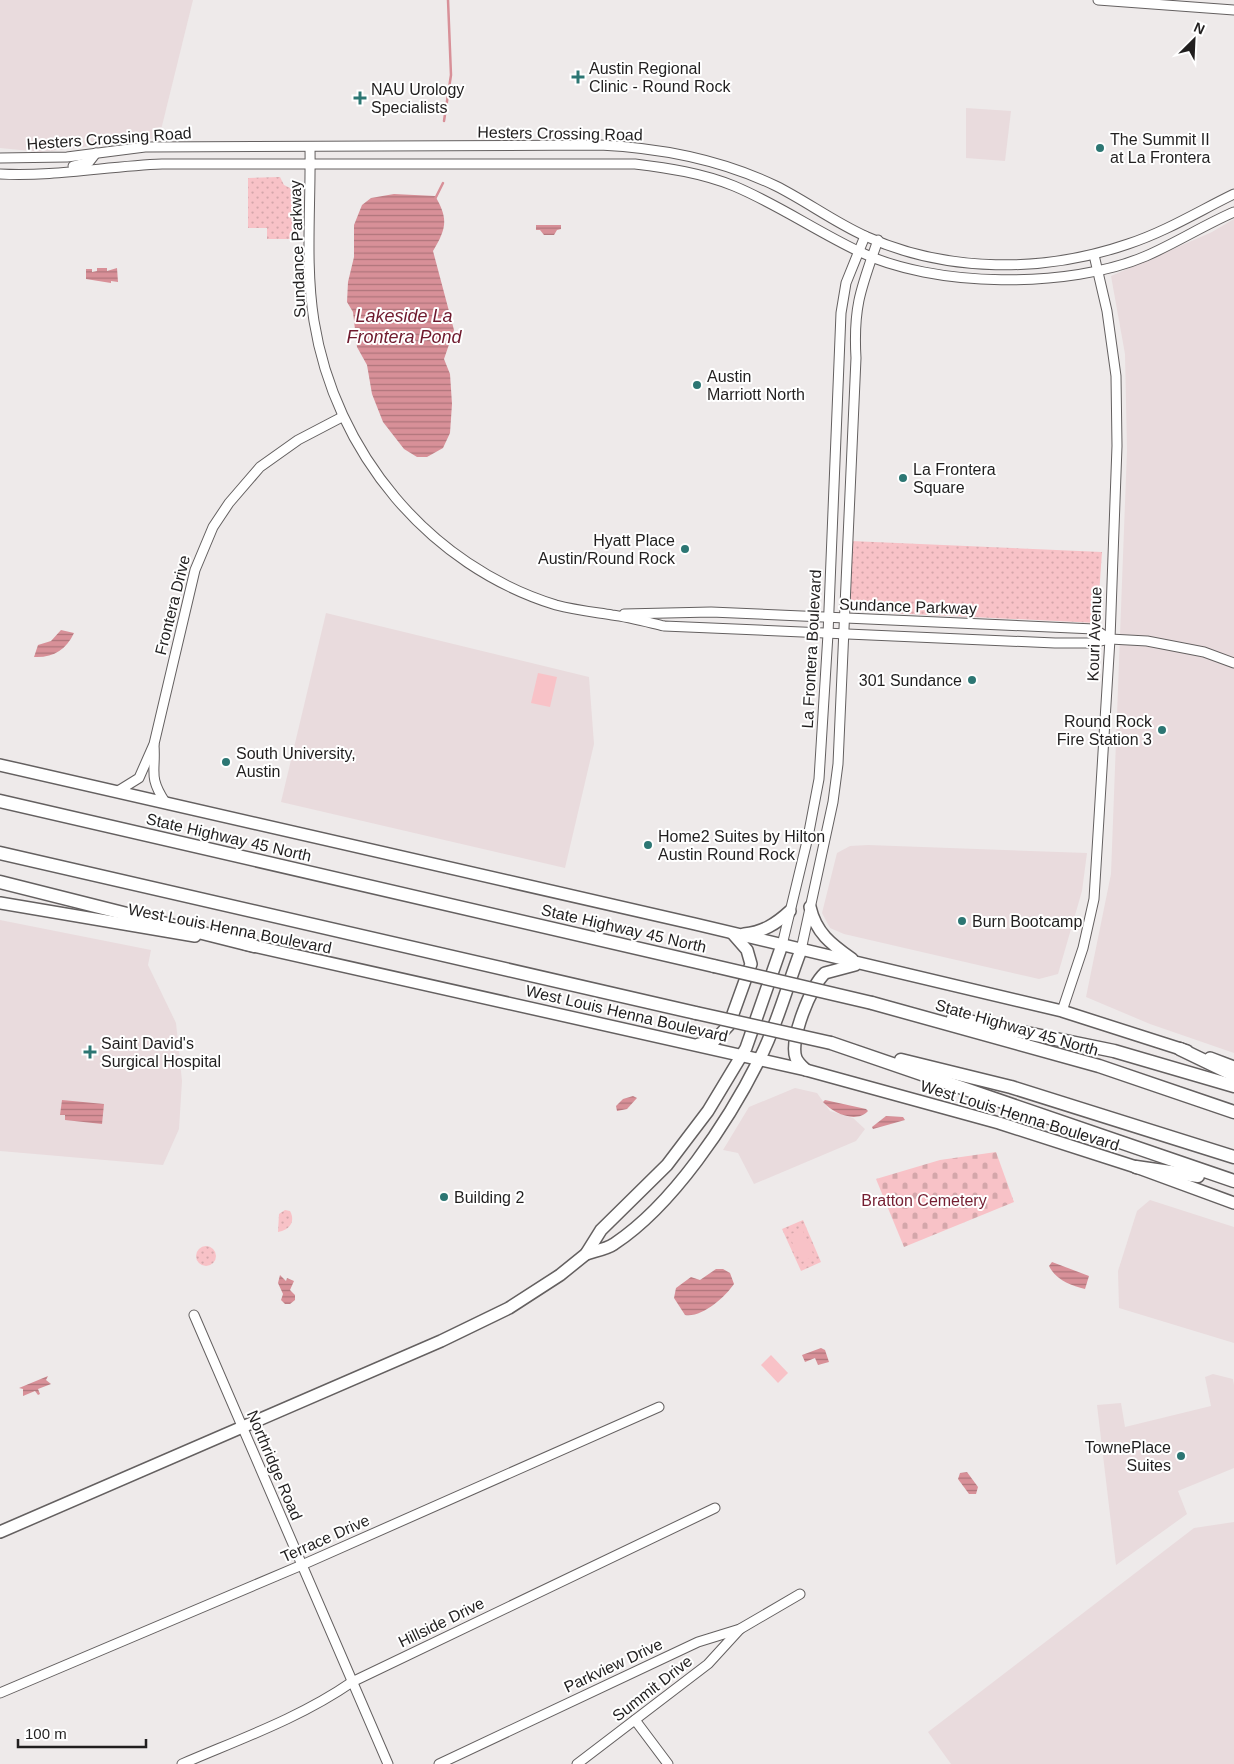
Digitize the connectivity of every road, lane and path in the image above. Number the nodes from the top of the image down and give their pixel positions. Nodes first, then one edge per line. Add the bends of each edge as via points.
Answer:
1 (1098, 0) edge
2 (1144, 2) edge
3 (1234, 10) edge
4 (310, 148) junction
5 (96, 153) junction
6 (0, 158) edge
7 (310, 162) junction
8 (0, 174) edge
9 (36, 174) junction
10 (1234, 194) edge
11 (1234, 212) edge
12 (865, 236) junction
13 (878, 240) junction
14 (858, 252) junction
15 (1094, 254) junction
16 (872, 257) junction
17 (1096, 270) junction
18 (342, 417) junction
19 (611, 614) junction
20 (829, 618) junction
21 (844, 619) junction
22 (828, 634) junction
23 (844, 635) junction
24 (1110, 639) junction
25 (1234, 663) edge
26 (154, 744) junction
27 (0, 764) edge
28 (118, 791) junction
29 (0, 801) edge
30 (165, 802) junction
31 (0, 853) edge
32 (0, 882) edge
33 (0, 903) edge
34 (810, 907) junction
35 (790, 911) junction
36 (733, 934) junction
37 (782, 945) junction
38 (254, 946) junction
39 (801, 950) junction
40 (860, 964) junction
41 (872, 1003) junction
42 (1062, 1012) junction
43 (831, 1043) junction
44 (695, 1045) junction
45 (1180, 1049) junction
46 (740, 1055) junction
47 (760, 1060) junction
48 (1234, 1066) edge
49 (806, 1070) junction
50 (1234, 1075) edge
51 (1234, 1086) edge
52 (1234, 1112) edge
53 (1234, 1157) edge
54 (668, 1165) junction
55 (1136, 1167) junction
56 (683, 1177) junction
57 (1234, 1181) edge
58 (1234, 1185) edge
59 (1234, 1203) edge
60 (586, 1254) junction
61 (194, 1315) dead end
62 (659, 1406) dead end
63 (242, 1428) junction
64 (715, 1508) dead end
65 (0, 1532) edge
66 (302, 1565) junction
67 (800, 1594) dead end
68 (740, 1629) junction
69 (352, 1682) junction
70 (0, 1693) edge
71 (635, 1720) junction
72 (182, 1764) edge
73 (388, 1764) edge
74 (439, 1764) edge
75 (577, 1764) edge
76 (668, 1764) edge

1 - 2 street
2 - 3 street
4 - 5 street, Hesters Crossing Road via 145,147
4 - 7 street, Sundance Parkway
4 - 12 street, Hesters Crossing Road via 640,147 690,156 754,176
5 - 6 street, Hesters Crossing Road via 35,159
5 - 9 street via 89,162 45,168
7 - 9 street, Hesters Crossing Road via 162,164
7 - 14 street, Hesters Crossing Road via 606,162 674,169 748,192
7 - 18 street, Sundance Parkway via 310,277 314,320 322,361
8 - 9 street, Hesters Crossing Road
10 - 15 street, Hesters Crossing Road via 1159,232
11 - 17 street, Hesters Crossing Road via 1145,256
12 - 13 street, Hesters Crossing Road
12 - 14 street, La Frontera Boulevard
13 - 15 street, Hesters Crossing Road via 908,251 975,264 1037,264
13 - 16 street, La Frontera Boulevard
14 - 16 street, Hesters Crossing Road
14 - 20 street, La Frontera Boulevard via 846,283 841,314
15 - 17 street, Kouri Avenue
16 - 17 street, Hesters Crossing Road via 905,268 974,279 1039,279
16 - 21 street, La Frontera Boulevard via 862,282 856,312
17 - 24 street, Kouri Avenue via 1107,311 1116,376
18 - 19 street, Sundance Parkway via 370,464 411,517 463,560 536,597 585,612
18 - 26 street, Frontera Drive via 298,440 260,467 240,488 214,527 195,570
19 - 20 street, Sundance Parkway via 711,612
19 - 22 street, Sundance Parkway via 664,626
20 - 21 street, Sundance Parkway
20 - 22 street, La Frontera Boulevard
21 - 23 street, La Frontera Boulevard
21 - 24 street, Sundance Parkway via 1094,629
22 - 23 street, Sundance Parkway
22 - 35 street, La Frontera Boulevard via 818,787
23 - 24 street, Sundance Parkway via 1055,643 1090,643
23 - 34 street, La Frontera Boulevard via 836,781
24 - 25 street, Sundance Parkway via 1171,645
24 - 42 street, Kouri Avenue via 1094,899 1083,948
26 - 28 street via 138,778
26 - 30 street via 152,774
27 - 28 main road
28 - 30 main road
29 - 41 highway, State Highway 45 North, bridge
30 - 36 main road
31 - 43 highway, bridge
32 - 38 highway
33 - 38 main road, West Louis Henna Boulevard
34 - 39 street, La Frontera Boulevard
34 - 40 main road via 820,933
35 - 36 main road via 761,931
35 - 37 street, La Frontera Boulevard
36 - 37 main road
36 - 44 main road via 747,950 751,964 729,1025 714,1041
37 - 39 main road
37 - 46 main road, La Frontera Boulevard via 746,1048
38 - 44 main road, West Louis Henna Boulevard
39 - 40 main road
39 - 47 main road, La Frontera Boulevard
40 - 42 main road
40 - 49 main road via 825,973 815,984 794,1043 795,1057
41 - 51 highway via 1082,1044
41 - 52 highway, State Highway 45 North via 1099,1066
42 - 45 main road
43 - 53 highway via 1012,1087
43 - 57 highway
44 - 46 main road, West Louis Henna Boulevard
45 - 48 main road
45 - 50 highway
46 - 47 main road, West Louis Henna Boulevard
46 - 54 main road, La Frontera Boulevard via 708,1111
47 - 49 main road, West Louis Henna Boulevard
47 - 56 main road, La Frontera Boulevard via 711,1141
49 - 55 main road, West Louis Henna Boulevard via 999,1123
54 - 56 main road
54 - 60 main road, La Frontera Boulevard via 601,1230
55 - 58 highway via 1182,1172
55 - 59 main road, West Louis Henna Boulevard
56 - 60 main road, La Frontera Boulevard via 646,1217 613,1245
60 - 63 main road via 510,1308
61 - 63 street, Northridge Road
62 - 66 street, Terrace Drive
63 - 65 main road
63 - 66 street, Northridge Road
64 - 69 street, Hillside Drive
66 - 69 street, Northridge Road
66 - 70 street, Terrace Drive
67 - 68 street, Parkview Drive
68 - 71 street, Summit Drive via 708,1664
68 - 74 street, Parkview Drive via 698,1642
69 - 72 street, Hillside Drive via 294,1716
69 - 73 street, Northridge Road
71 - 75 street, Summit Drive
71 - 76 street

